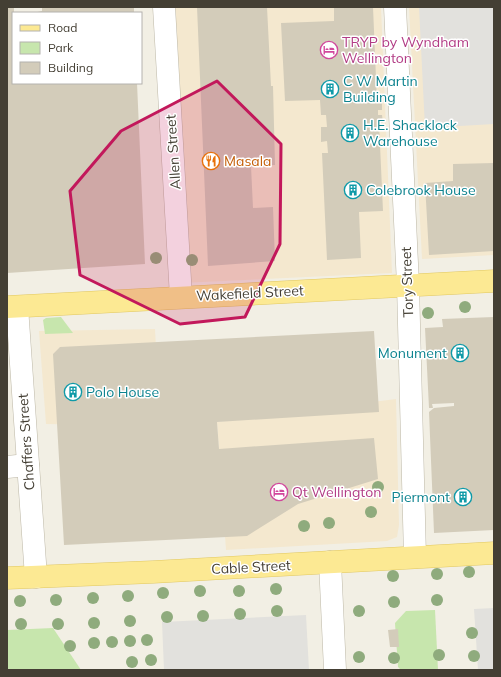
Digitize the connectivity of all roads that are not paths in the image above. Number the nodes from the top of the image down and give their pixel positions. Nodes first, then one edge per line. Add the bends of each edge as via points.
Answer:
1 (164, 7) edge
2 (395, 7) edge
3 (494, 281) edge
4 (408, 285) junction
5 (181, 296) junction
6 (12, 307) edge
7 (17, 466) edge
8 (494, 553) edge
9 (415, 557) junction
10 (330, 562) junction
11 (36, 577) junction
12 (7, 578) edge
13 (335, 670) edge

1 - 5 street, Allen Street
2 - 4 street, Tory Street
3 - 4 main road, Wakefield Street
4 - 5 main road, Wakefield Street
4 - 9 street, Tory Street
5 - 6 main road, Wakefield Street
6 - 7 street, Chaffers Street
7 - 11 street, Chaffers Street
8 - 9 main road, Cable Street
9 - 10 main road, Cable Street
10 - 11 main road, Cable Street
10 - 13 street
11 - 12 main road, Cable Street

